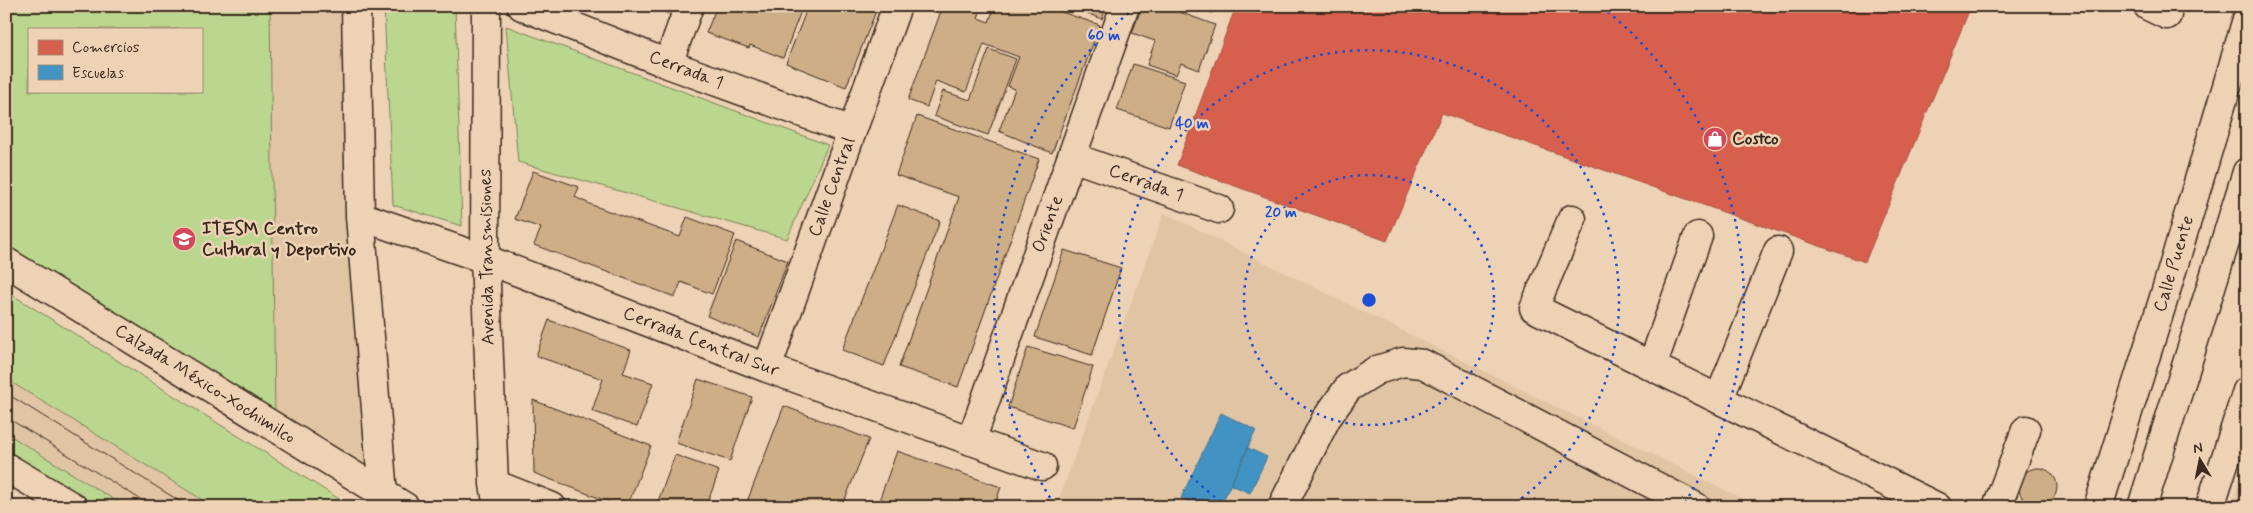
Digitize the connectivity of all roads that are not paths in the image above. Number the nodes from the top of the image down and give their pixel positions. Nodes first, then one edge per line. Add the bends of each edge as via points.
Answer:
1 (356, 6) edge
2 (486, 6) edge
3 (522, 6) edge
4 (690, 6) edge
5 (897, 6) edge
6 (1126, 6) edge
7 (2247, 19) edge
8 (668, 64) junction
9 (852, 132) junction
10 (1072, 156) junction
11 (2247, 172) edge
12 (1219, 209) dead end
13 (360, 216) junction
14 (1572, 219) dead end
15 (1698, 236) dead end
16 (1778, 251) dead end
17 (485, 259) junction
18 (6, 262) edge
19 (1652, 366) junction
20 (767, 368) junction
21 (2247, 391) edge
22 (1719, 399) junction
23 (2026, 430) dead end
24 (971, 441) junction
25 (1042, 466) dead end
26 (6, 467) edge
27 (496, 495) edge
28 (394, 500) edge
29 (73, 507) edge
30 (552, 507) edge
31 (1282, 507) edge
32 (1696, 507) edge
33 (1937, 507) edge
34 (1997, 507) edge
35 (2098, 507) edge
36 (2142, 507) edge
37 (2210, 507) edge

1 - 13 street
2 - 17 street, Avenida Transmisiones
3 - 8 street, Cerrada 1
4 - 8 street
5 - 9 street, Calle Central
6 - 10 street, Oriente
7 - 35 street, Calle Puente
8 - 9 street, Cerrada 1
9 - 20 street, Calle Central
10 - 12 street, Cerrada 1
10 - 24 street, Oriente
11 - 36 street
13 - 17 street, Cerrada Central Sur
13 - 28 street
14 - 19 street via 1534,308
15 - 19 street
16 - 22 street
17 - 20 street, Cerrada Central Sur
17 - 27 street, Avenida Transmisiones
18 - 28 street, Calzada México-Xochimilco
19 - 22 street
20 - 24 street, Cerrada Central Sur
21 - 37 street
22 - 33 street
23 - 34 street
24 - 25 street, Cerrada Central Sur
26 - 29 street
27 - 30 street
31 - 32 street via 1326,419 1348,388 1377,370 1403,362 1423,364

